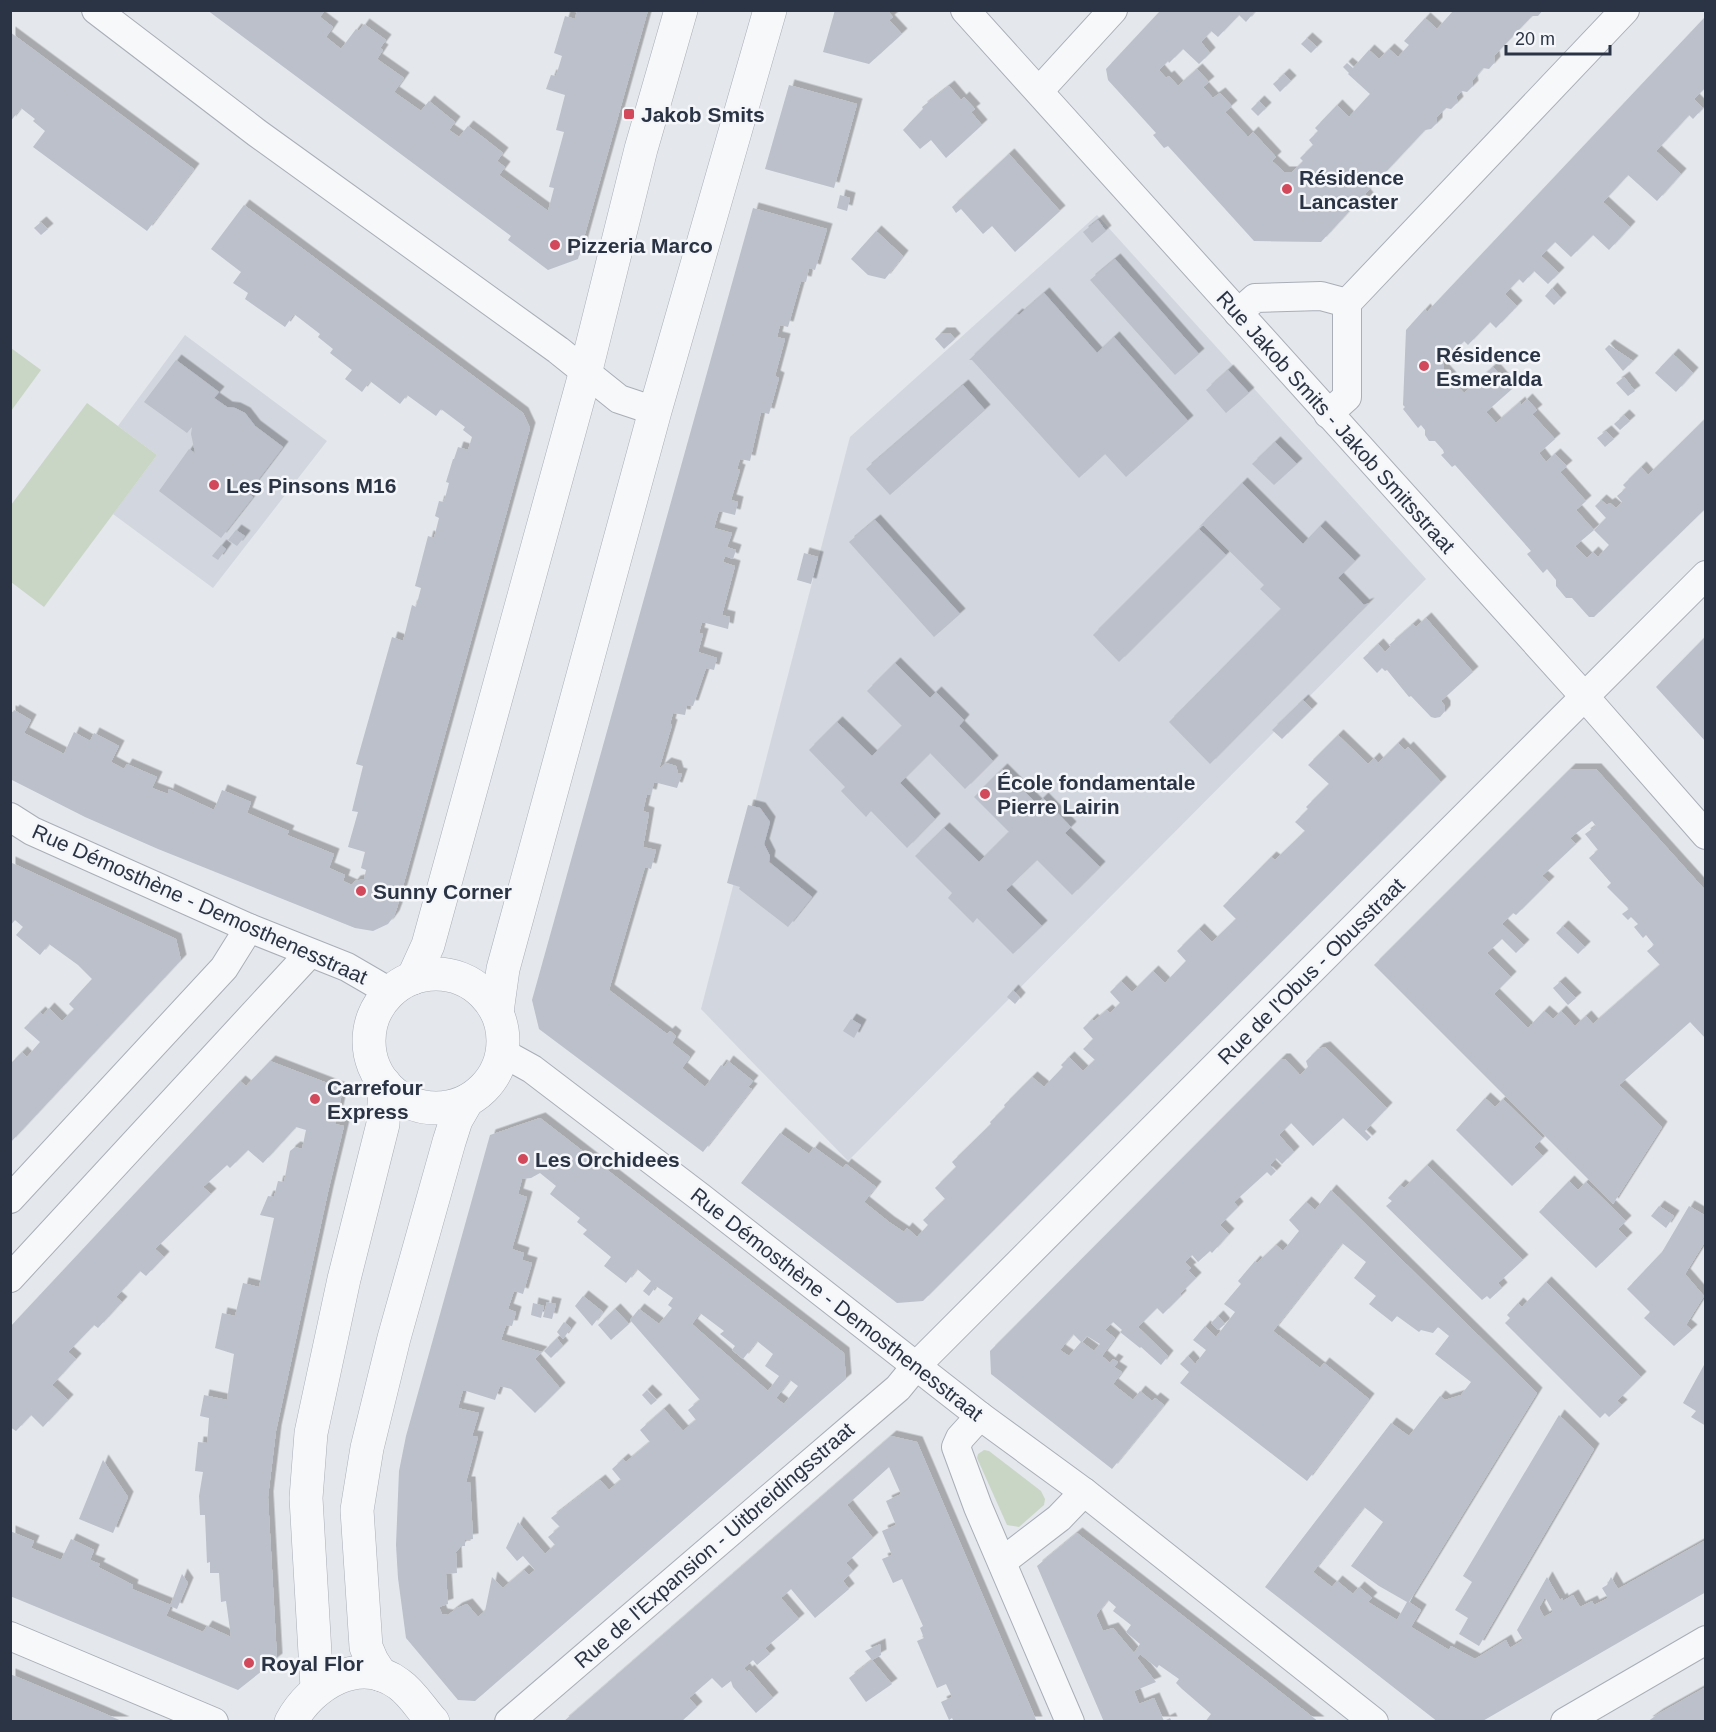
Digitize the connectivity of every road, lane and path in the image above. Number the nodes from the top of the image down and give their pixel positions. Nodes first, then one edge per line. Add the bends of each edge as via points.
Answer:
1 (96, 10) edge
2 (681, 10) edge
3 (770, 10) edge
4 (965, 10) edge
5 (1113, 10) edge
6 (1625, 10) edge
7 (1039, 91) junction
8 (1347, 303) junction
9 (1238, 313) junction
10 (585, 374) junction
11 (655, 411) junction
12 (1329, 414) junction
13 (1706, 575) edge
14 (1584, 696) junction
15 (10, 818) edge
16 (1706, 835) edge
17 (249, 928) junction
18 (310, 953) junction
19 (401, 985) junction
20 (497, 1012) junction
21 (503, 1053) junction
22 (385, 1084) junction
23 (467, 1101) junction
24 (10, 1199) edge
25 (10, 1278) edge
26 (916, 1366) junction
27 (980, 1416) junction
28 (1084, 1492) junction
29 (1003, 1562) junction
30 (10, 1636) edge
31 (1706, 1640) edge
32 (381, 1674) junction
33 (317, 1688) junction
34 (214, 1722) edge
35 (291, 1722) edge
36 (433, 1722) edge
37 (509, 1722) edge
38 (1070, 1722) edge
39 (1374, 1722) edge
40 (1565, 1722) edge

1 - 10 street via 257,133 558,350
2 - 10 street via 641,149
3 - 11 street
4 - 7 street, Rue Jakob Smits - Jakob Smitsstraat
5 - 7 street
6 - 8 street
7 - 9 street, Rue Jakob Smits - Jakob Smitsstraat
8 - 9 street via 1321,296 1256,298
8 - 12 street via 1347,397
9 - 12 street, Rue Jakob Smits - Jakob Smitsstraat
10 - 11 street via 619,399
10 - 19 street via 428,945
11 - 20 street via 503,969
12 - 14 street, Rue Jakob Smits - Jakob Smitsstraat
13 - 14 street, Rue de l'Obus - Obusstraat
14 - 16 street, Rue Jakob Smits - Jakob Smitsstraat
14 - 26 street, Rue de l'Obus - Obusstraat
15 - 17 street, Rue Démosthène - Demosthenesstraat
17 - 18 street, Rue Démosthène - Demosthenesstraat
17 - 24 street via 224,968
18 - 19 street, Rue Démosthène - Demosthenesstraat
18 - 25 street
19 - 20 street, Rue Démosthène - Demosthenesstraat via 441,974 455,976 487,996
19 - 22 street, Rue Démosthène - Demosthenesstraat via 378,1008 370,1027 374,1067
20 - 21 street, Rue Démosthène - Demosthenesstraat
21 - 23 street, Rue Démosthène - Demosthenesstraat via 496,1073 484,1089
21 - 26 street, Rue Démosthène - Demosthenesstraat via 531,1069 700,1197
22 - 23 street, Rue Démosthène - Demosthenesstraat via 395,1095 423,1107 438,1109
22 - 33 street via 383,1124 311,1433 306,1498
23 - 32 street via 449,1142 394,1338 367,1448 357,1510 366,1647
26 - 27 street, Rue Démosthène - Demosthenesstraat
26 - 37 street, Rue de l'Expansion - Uitbreidingsstraat via 897,1388
27 - 28 street, Rue Démosthène - Demosthenesstraat
27 - 29 street via 956,1447
28 - 29 street via 1059,1518
28 - 39 street, Rue Démosthène - Demosthenesstraat
29 - 38 street
30 - 34 street
31 - 40 street
32 - 33 street via 340,1676
32 - 36 street via 399,1684
33 - 35 street

